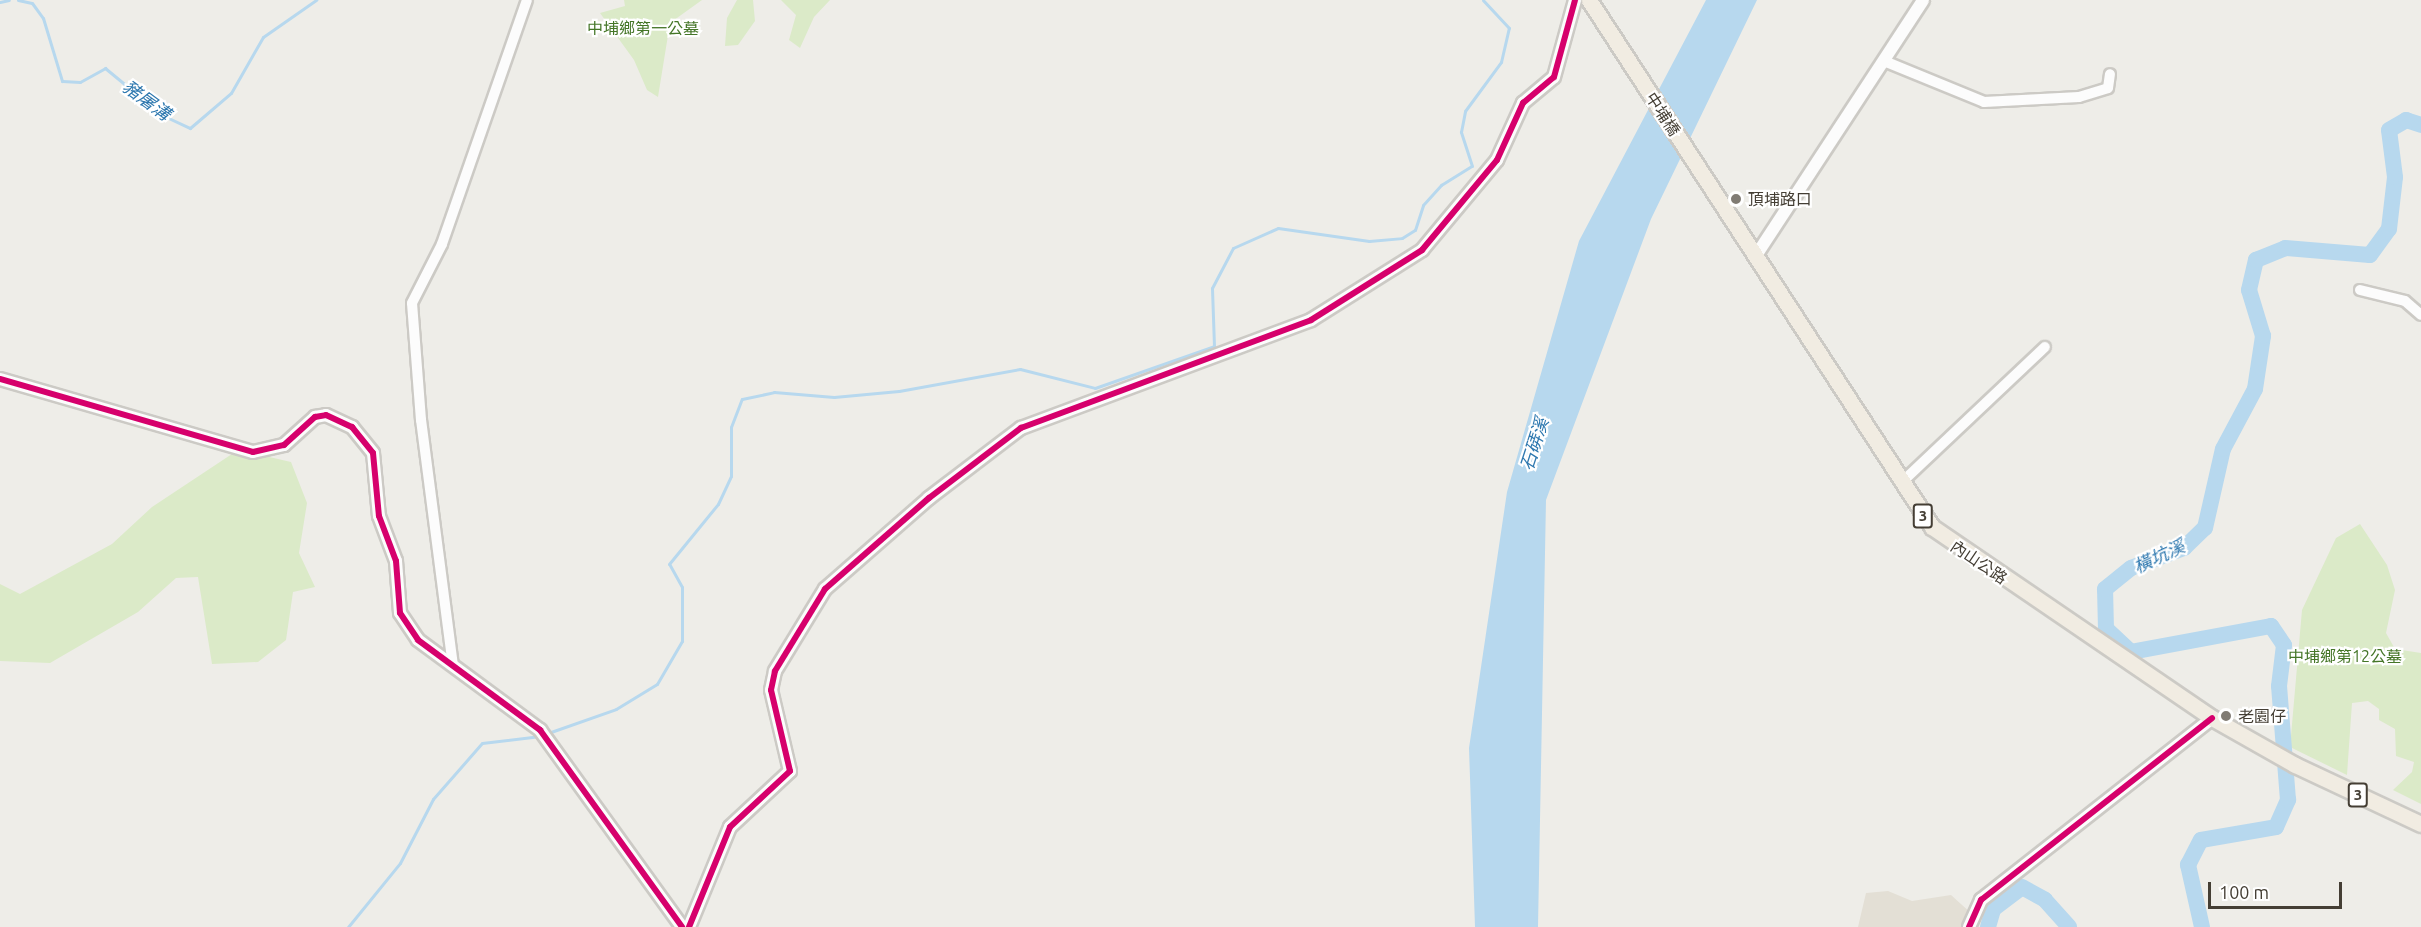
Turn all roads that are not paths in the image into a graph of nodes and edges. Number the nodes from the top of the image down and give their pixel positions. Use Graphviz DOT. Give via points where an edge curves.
graph roads {
  1 [pos="527,0"];
  2 [pos="1575,0"];
  3 [pos="1589,0"];
  4 [pos="1923,0"];
  5 [pos="1884,61"];
  6 [pos="2110,74"];
  7 [pos="1701,172"];
  8 [pos="1757,254"];
  9 [pos="2360,290"];
  10 [pos="2421,315"];
  11 [pos="2045,346"];
  12 [pos="0,379"];
  13 [pos="1901,483"];
  14 [pos="453,666"];
  15 [pos="2212,718"];
  16 [pos="2421,824"];
  17 [pos="682,927"];
  18 [pos="689,927"];
  19 [pos="1969,927"];
  1 -- 14 [label="street" via="442,244 412,303 421,420"];
  2 -- 18 [label="street" via="1554,77 1523,103 1497,160 1422,250 1311,320 1021,428 929,498 825,589 775,671 771,690 790,771 730,826"];
  3 -- 7 [label="main road, 中埔橋 / 3"];
  4 -- 5 [label="street"];
  5 -- 6 [label="street" via="1984,102 2079,97 2108,88"];
  5 -- 8 [label="street"];
  7 -- 8 [label="main road, 內山公路 / 3"];
  8 -- 13 [label="main road, 內山公路 / 3"];
  9 -- 10 [label="street" via="2405,301"];
  11 -- 13 [label="street"];
  12 -- 14 [label="street" via="253,452 284,445 315,417 326,415 352,428 374,453 379,516 396,561 400,613 418,640"];
  13 -- 15 [label="main road, 內山公路 / 3" via="1932,527 1958,549"];
  14 -- 17 [label="street" via="544,735"];
  15 -- 16 [label="main road, 內山公路 / 3" via="2295,765"];
  15 -- 19 [label="street" via="1981,900"];
}
